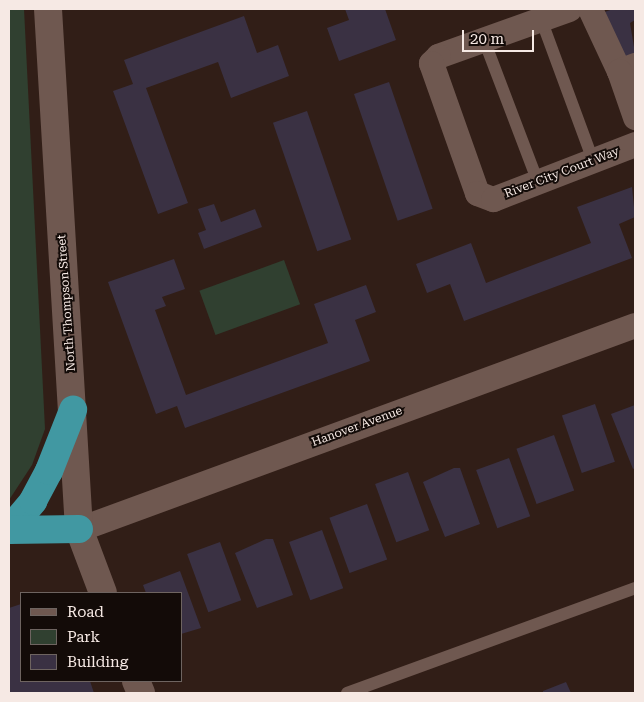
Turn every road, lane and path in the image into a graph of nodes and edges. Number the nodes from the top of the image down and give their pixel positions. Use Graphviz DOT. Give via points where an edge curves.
graph roads {
  1 [pos="569,9"];
  2 [pos="590,9"];
  3 [pos="53,11"];
  4 [pos="541,19"];
  5 [pos="484,40"];
  6 [pos="627,68"];
  7 [pos="635,117"];
  8 [pos="635,144"];
  9 [pos="593,160"];
  10 [pos="538,182"];
  11 [pos="635,325"];
  12 [pos="73,410"];
  13 [pos="79,529"];
  14 [pos="9,530"];
  15 [pos="635,588"];
  16 [pos="103,592"];
  17 [pos="347,693"];
  1 -- 4 [label="street, River City Court Way"];
  2 -- 6 [label="street"];
  3 -- 12 [label="main road, North Thompson Street"];
  4 -- 5 [label="street, River City Court Way"];
  4 -- 9 [label="lane"];
  5 -- 10 [label="lane"];
  5 -- 10 [label="street, River City Court Way" via="438,56 431,63 477,193 493,200"];
  6 -- 7 [label="street"];
  8 -- 9 [label="street, River City Court Way"];
  9 -- 10 [label="street, River City Court Way"];
  11 -- 13 [label="street, Hanover Avenue"];
  12 -- 13 [label="main road, North Thompson Street"];
  12 -- 14 [label="highway" via="49,471 33,501"];
  13 -- 14 [label="highway"];
  13 -- 16 [label="main road, North Thompson Street"];
  15 -- 17 [label="lane"];
}
